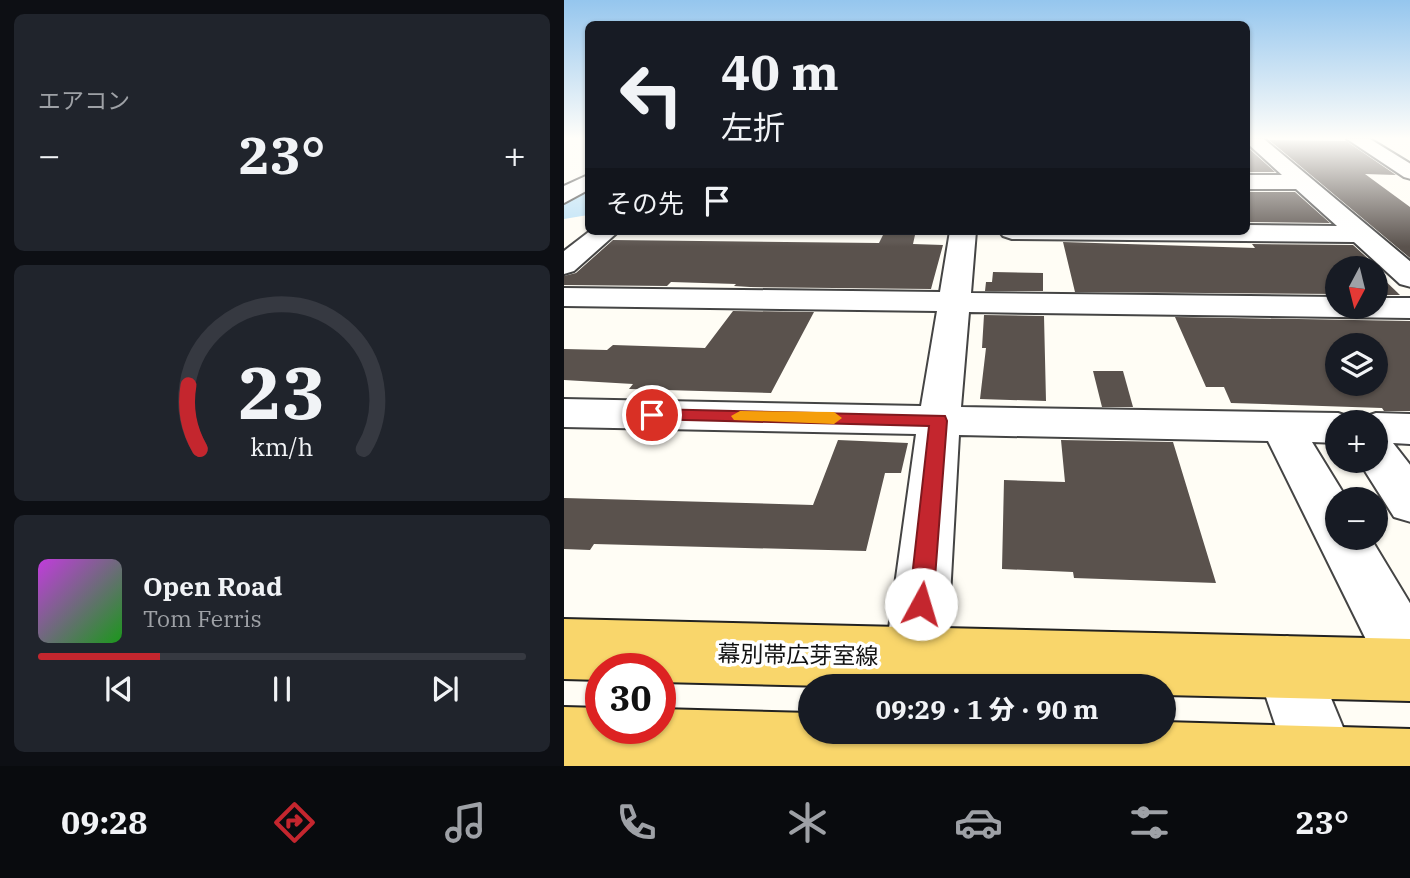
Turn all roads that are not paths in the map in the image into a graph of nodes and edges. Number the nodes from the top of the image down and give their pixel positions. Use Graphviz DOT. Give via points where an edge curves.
graph roads {
  1 [pos="1294,175"];
  2 [pos="1250,182"];
  3 [pos="1302,182"];
  4 [pos="1250,233"];
  5 [pos="1361,234"];
  6 [pos="600,235"];
  7 [pos="962,235"];
  8 [pos="564,265"];
  9 [pos="1407,272"];
  10 [pos="564,298"];
  11 [pos="954,302"];
  12 [pos="1410,307"];
  13 [pos="567,416"];
  14 [pos="939,421"];
  15 [pos="1282,427"];
  16 [pos="1325,428"];
  17 [pos="1388,428"];
  18 [pos="1410,429"];
  19 [pos="1388,471"];
  20 [pos="1410,503"];
  21 [pos="1325,505"];
  22 [pos="1349,550"];
  23 [pos="564,649"];
  24 [pos="1410,664"];
  25 [pos="1287,667"];
  26 [pos="1410,670"];
  27 [pos="914,674"];
  28 [pos="1176,679"];
  29 [pos="798,687"];
  30 [pos="798,717"];
  31 [pos="564,741"];
  32 [pos="1022,744"];
  33 [pos="1323,764"];
  34 [pos="1410,764"];
  1 -- 3 [label="street"];
  2 -- 3 [label="street"];
  3 -- 5 [label="street"];
  4 -- 5 [label="street"];
  5 -- 9 [label="street"];
  6 -- 8 [label="street"];
  7 -- 11 [label="street"];
  10 -- 11 [label="street"];
  11 -- 12 [label="street"];
  11 -- 14 [label="street"];
  13 -- 14 [label="street"];
  14 -- 15 [label="street"];
  14 -- 27 [label="street"];
  15 -- 16 [label="street"];
  15 -- 21 [label="street"];
  17 -- 18 [label="street"];
  19 -- 20 [label="street"];
  22 -- 24 [label="street"];
  23 -- 29 [label="main road, 幕別帯広芽室線"];
  25 -- 26 [label="main road, 幕別帯広芽室線"];
  25 -- 28 [label="main road, 幕別帯広芽室線"];
  25 -- 33 [label="street"];
  30 -- 31 [label="main road, 幕別帯広芽室線"];
  32 -- 33 [label="main road, 幕別帯広芽室線" via="1060,757"];
  33 -- 34 [label="main road, 幕別帯広芽室線"];
}
